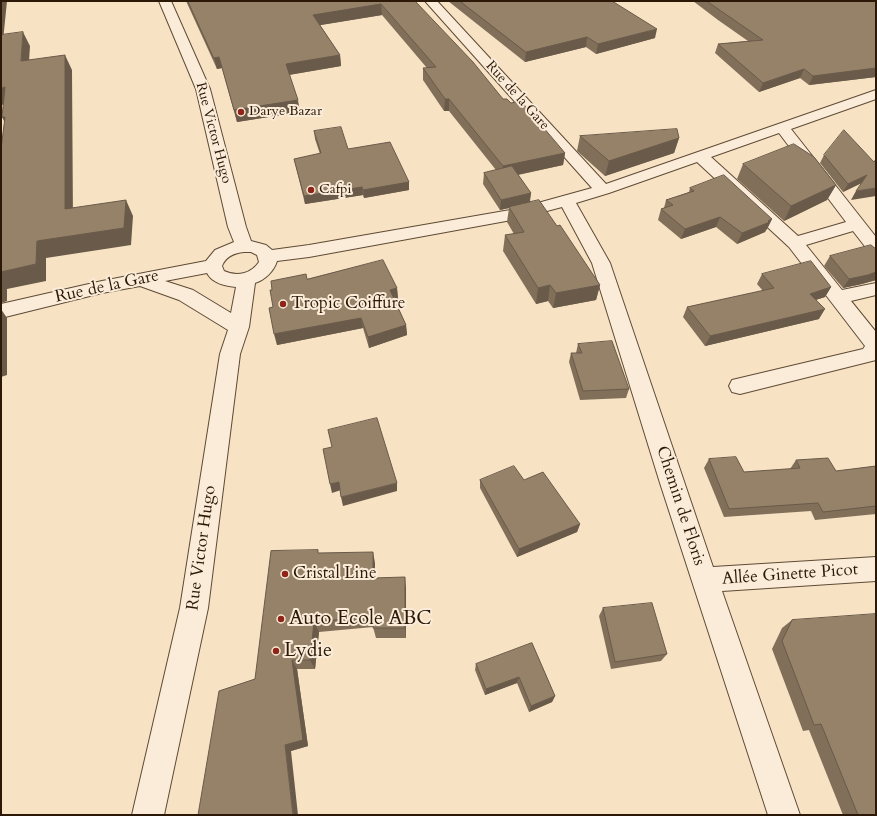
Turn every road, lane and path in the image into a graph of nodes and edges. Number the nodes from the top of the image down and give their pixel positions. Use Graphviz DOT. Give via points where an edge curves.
graph roads {
  1 [pos="165,1"];
  2 [pos="431,1"];
  3 [pos="876,94"];
  4 [pos="782,127"];
  5 [pos="700,156"];
  6 [pos="603,190"];
  7 [pos="567,201"];
  8 [pos="856,225"];
  9 [pos="795,243"];
  10 [pos="244,246"];
  11 [pos="876,249"];
  12 [pos="268,256"];
  13 [pos="213,266"];
  14 [pos="141,280"];
  15 [pos="246,280"];
  16 [pos="876,289"];
  17 [pos="837,297"];
  18 [pos="1,311"];
  19 [pos="239,327"];
  20 [pos="740,386"];
  21 [pos="876,569"];
  22 [pos="705,580"];
  23 [pos="148,815"];
  24 [pos="784,815"];
  1 -- 10 [label="street, Rue Victor Hugo" via="202,89"];
  2 -- 6 [label="street, Rue de la Gare"];
  3 -- 4 [label="street"];
  4 -- 5 [label="street"];
  4 -- 8 [label="street"];
  5 -- 6 [label="street"];
  5 -- 9 [label="street"];
  6 -- 7 [label="street"];
  7 -- 12 [label="street" via="517,214"];
  7 -- 22 [label="street, Chemin de Floris" via="601,263"];
  8 -- 9 [label="street"];
  8 -- 11 [label="street"];
  9 -- 17 [label="street"];
  10 -- 12 [label="street" via="259,248"];
  10 -- 13 [label="street" via="234,247 220,254"];
  12 -- 15 [label="street" via="268,262 261,273"];
  13 -- 14 [label="street, Rue de la Gare"];
  13 -- 15 [label="street" via="217,276 222,279"];
  14 -- 18 [label="street, Rue de la Gare"];
  14 -- 19 [label="street" via="186,295"];
  15 -- 19 [label="street, Rue Victor Hugo"];
  16 -- 17 [label="street"];
  17 -- 20 [label="street" via="875,345 874,351 869,355"];
  19 -- 23 [label="street, Rue Victor Hugo" via="230,354 194,608"];
  21 -- 22 [label="street, Allée Ginette Picot"];
  22 -- 24 [label="street, Chemin de Floris"];
}
